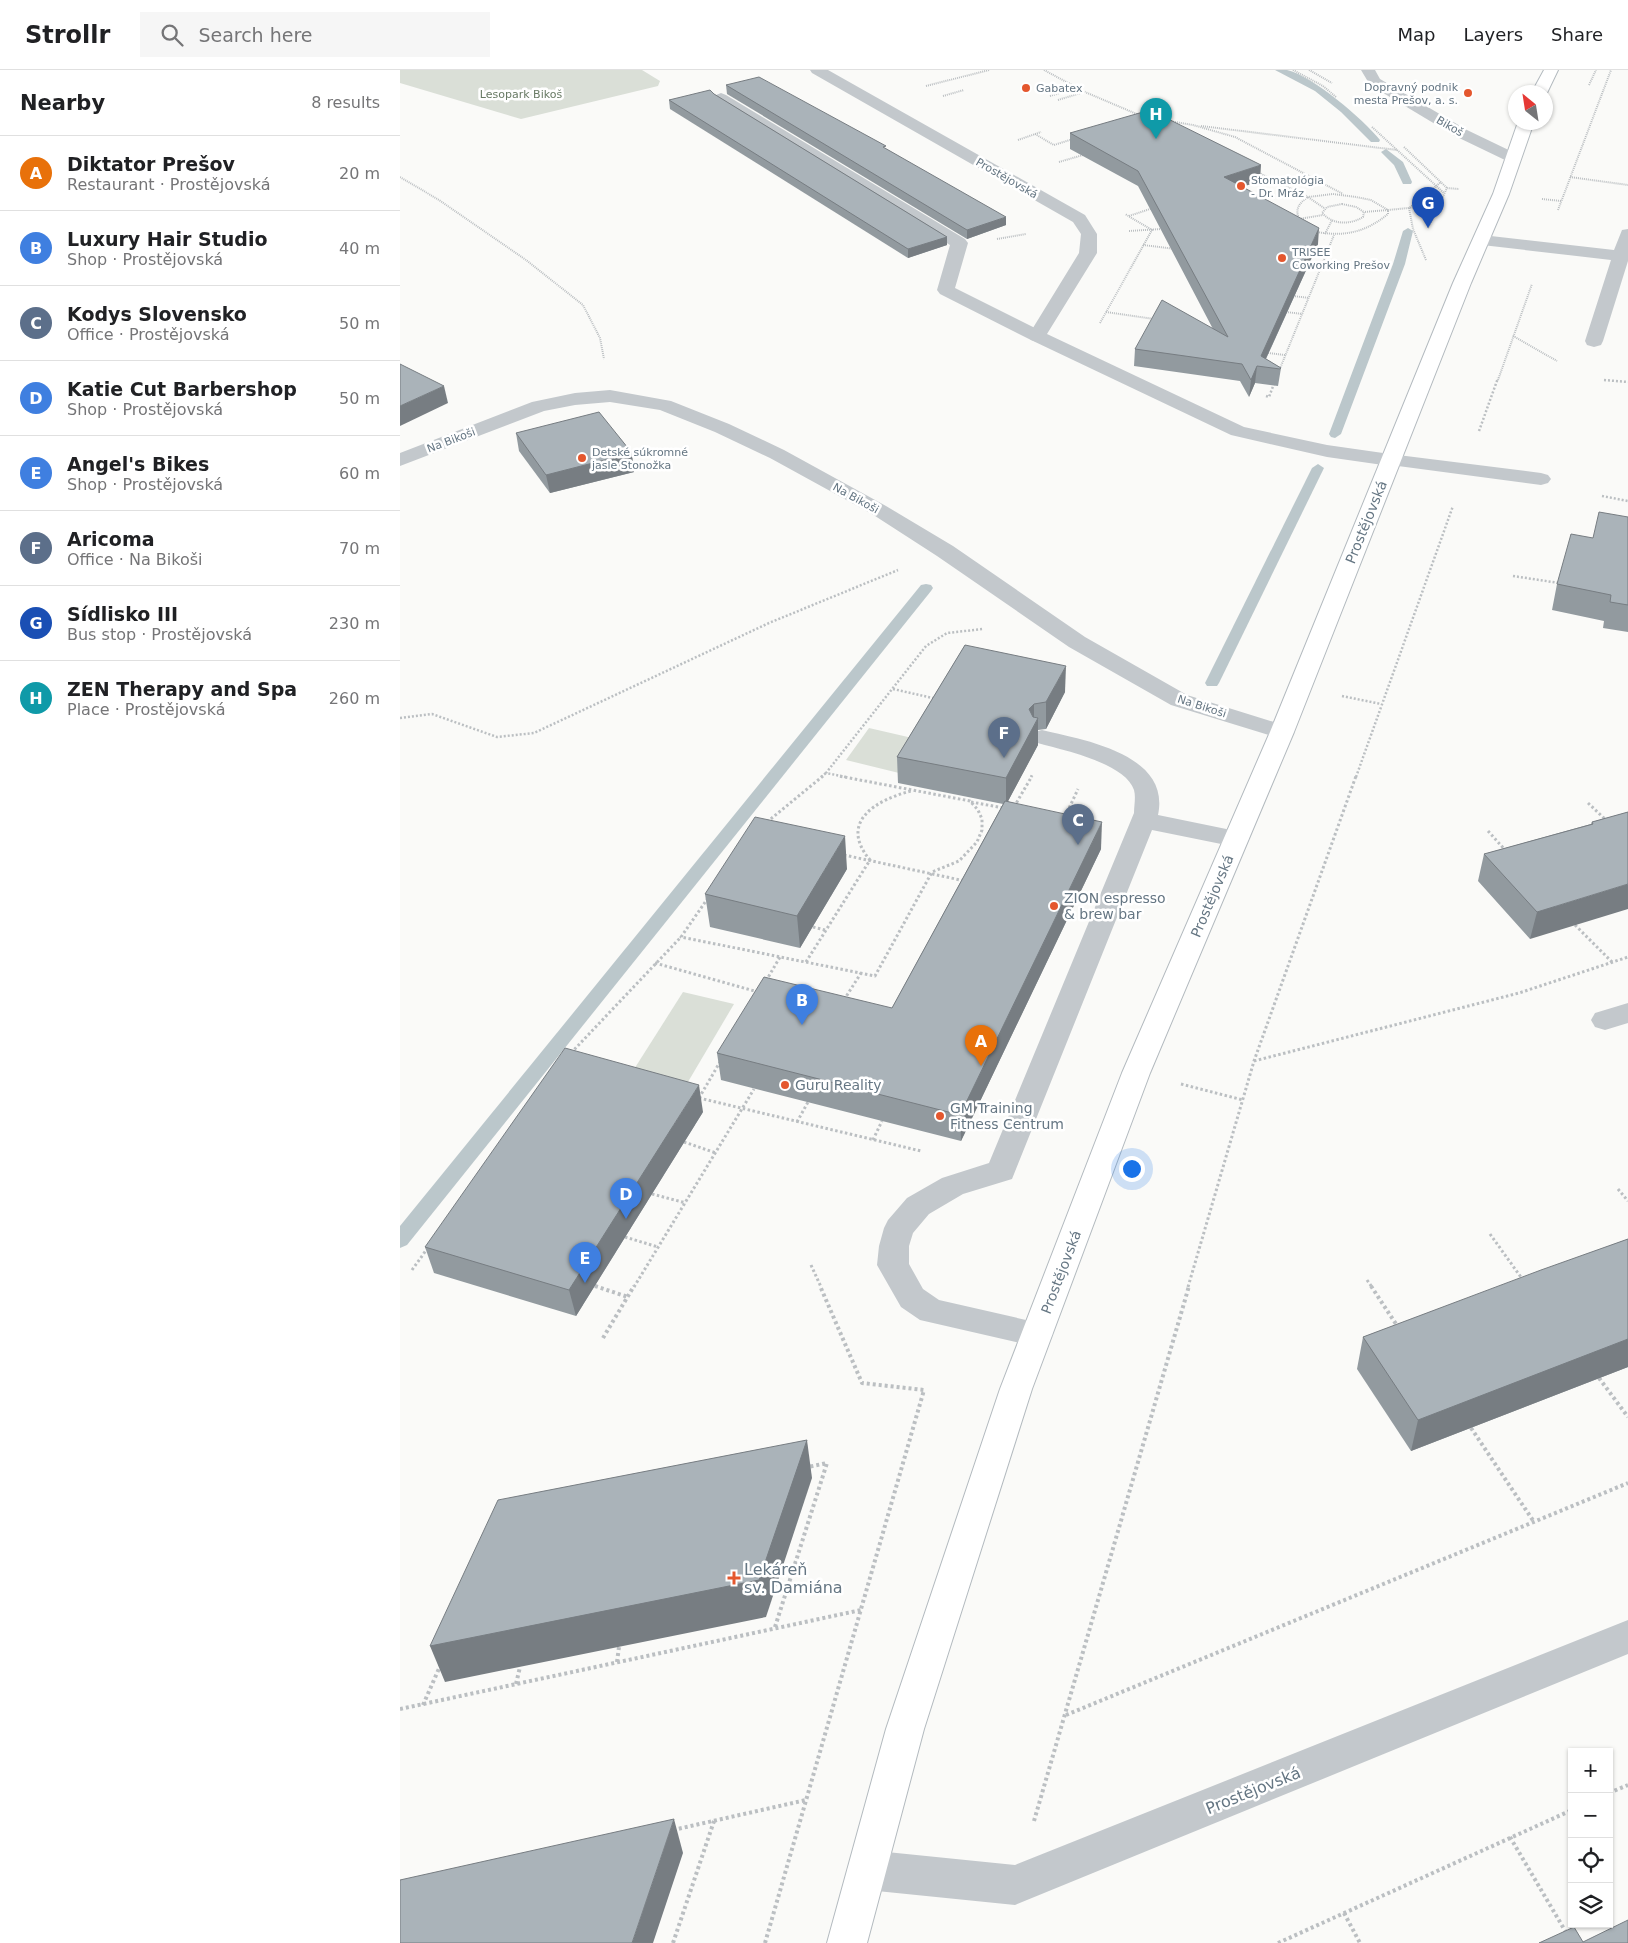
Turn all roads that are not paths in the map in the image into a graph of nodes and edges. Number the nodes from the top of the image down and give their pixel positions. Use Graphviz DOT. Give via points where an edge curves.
graph roads {
  1 [pos="817,70"];
  2 [pos="1368,70"];
  3 [pos="1551,70"];
  4 [pos="1544,85"];
  5 [pos="721,98"];
  6 [pos="1523,130"];
  7 [pos="1513,158"];
  8 [pos="1628,234"];
  9 [pos="1482,240"];
  10 [pos="1621,256"];
  11 [pos="1037,336"];
  12 [pos="1594,341"];
  13 [pos="400,460"];
  14 [pos="1390,460"];
  15 [pos="1541,479"];
  16 [pos="1282,732"];
  17 [pos="1042,736"];
  18 [pos="1143,820"];
  19 [pos="1236,839"];
  20 [pos="1037,1334"];
  21 [pos="1628,1638"];
  22 [pos="867,1870"];
  23 [pos="847,1943"];
  1 -- 11 [label="street, Prostějovská" via="1079,219 1090,234 1088,253"];
  2 -- 7 [label="street, Bikoš" via="1375,82 1461,133"];
  3 -- 4 [label="street"];
  5 -- 11 [label="street, Prostějovská" via="959,243 946,290"];
  6 -- 7 [label="street, Prostějovská"];
  7 -- 9 [label="street, Prostějovská"];
  8 -- 10 [label="street"];
  9 -- 10 [label="street"];
  9 -- 14 [label="street, Prostějovská"];
  10 -- 12 [label="street"];
  11 -- 14 [label="street, Prostějovská" via="1238,431 1326,451"];
  13 -- 16 [label="street, Na Bikoši" via="539,406 610,396 664,405 777,454 871,506 945,551 1077,642 1179,700"];
  14 -- 15 [label="street"];
  14 -- 16 [label="street, Prostějovská"];
  16 -- 19 [label="street, Prostějovská"];
  17 -- 18 [label="street" via="1095,752 1136,772 1146,790"];
  18 -- 19 [label="street"];
  18 -- 20 [label="street" via="1001,1170 953,1186 918,1206 899,1228 894,1246 893,1266 912,1298 931,1311"];
  19 -- 20 [label="street, Prostějovská" via="1136,1073"];
  20 -- 22 [label="street, Prostějovská" via="905,1729"];
  21 -- 22 [label="street, Prostějovská" via="1015,1885"];
  22 -- 23 [label="street, Prostějovská"];
}
